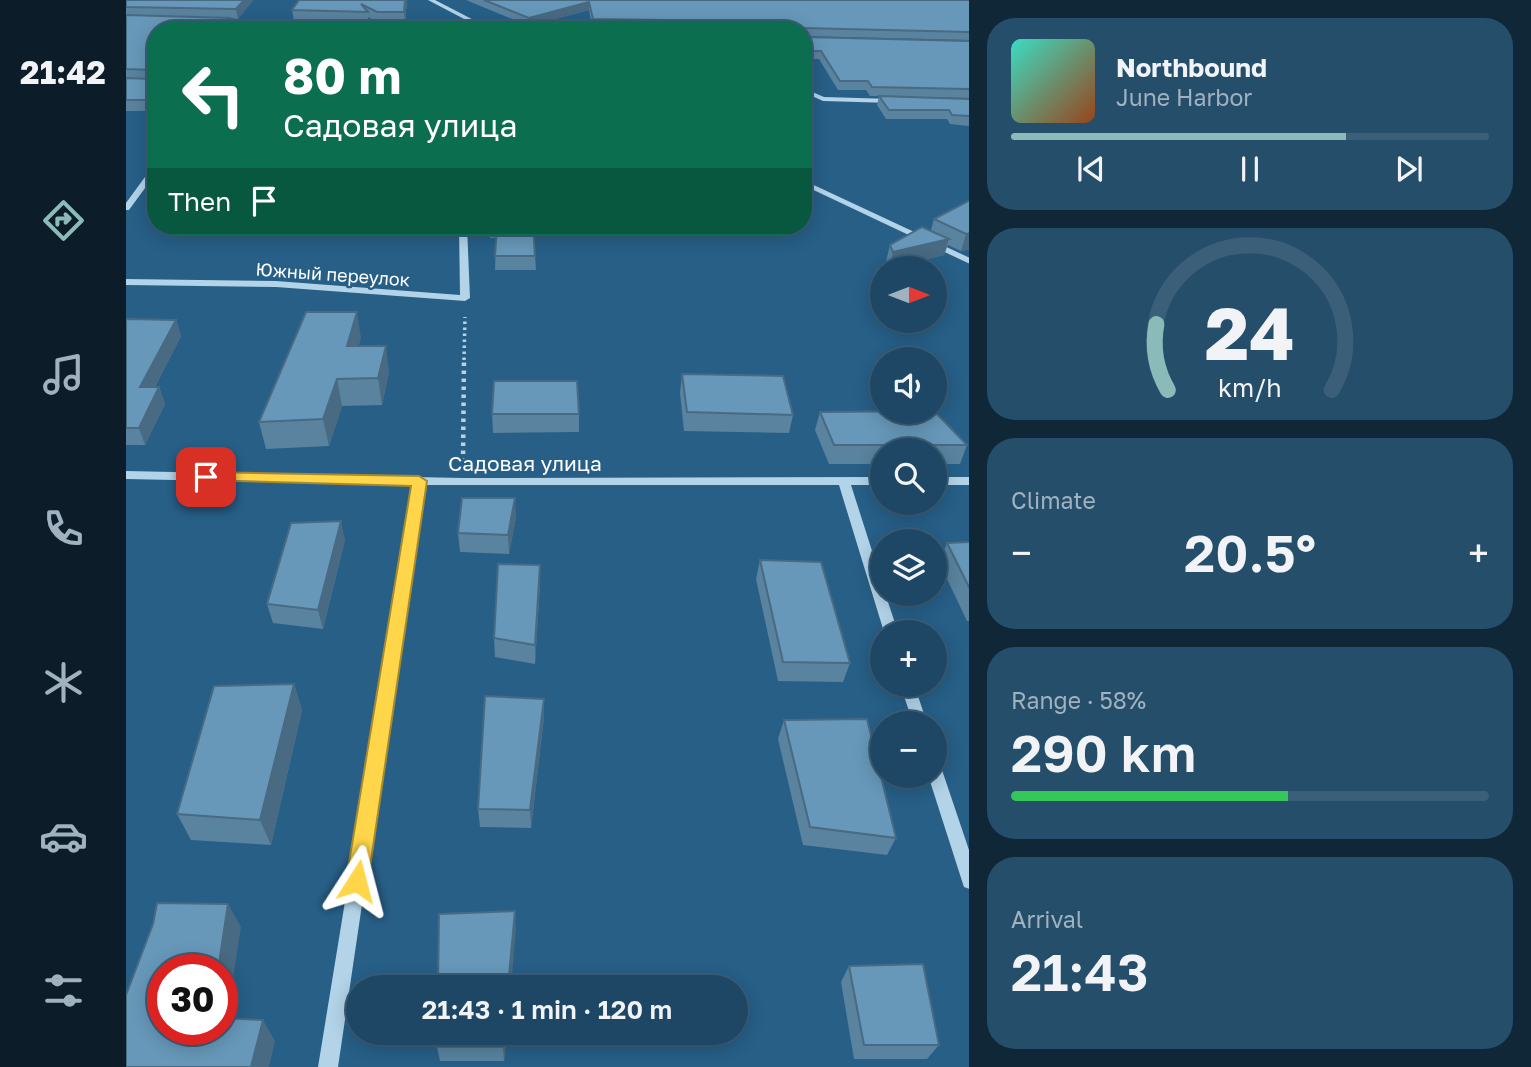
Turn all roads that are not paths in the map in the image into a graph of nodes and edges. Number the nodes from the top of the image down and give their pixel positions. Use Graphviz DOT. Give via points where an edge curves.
graph roads {
  1 [pos="431,0"];
  2 [pos="471,21"];
  3 [pos="812,94"];
  4 [pos="903,101"];
  5 [pos="147,180"];
  6 [pos="812,186"];
  7 [pos="126,208"];
  8 [pos="463,235"];
  9 [pos="969,262"];
  10 [pos="126,282"];
  11 [pos="126,475"];
  12 [pos="419,481"];
  13 [pos="844,481"];
  14 [pos="870,481"];
  15 [pos="947,481"];
  16 [pos="969,481"];
  17 [pos="887,620"];
  18 [pos="939,788"];
  19 [pos="969,881"];
  20 [pos="328,1067"];
  1 -- 2 [label="street"];
  3 -- 4 [label="street" via="823,99"];
  5 -- 7 [label="street"];
  6 -- 9 [label="street"];
  8 -- 10 [label="street, Южный переулок" via="465,298 276,284"];
  11 -- 12 [label="street, Садовая улица"];
  12 -- 13 [label="street, Садовая улица"];
  12 -- 20 [label="street"];
  13 -- 14 [label="street, Садовая улица"];
  13 -- 17 [label="street"];
  15 -- 16 [label="street"];
  18 -- 19 [label="street"];
}
